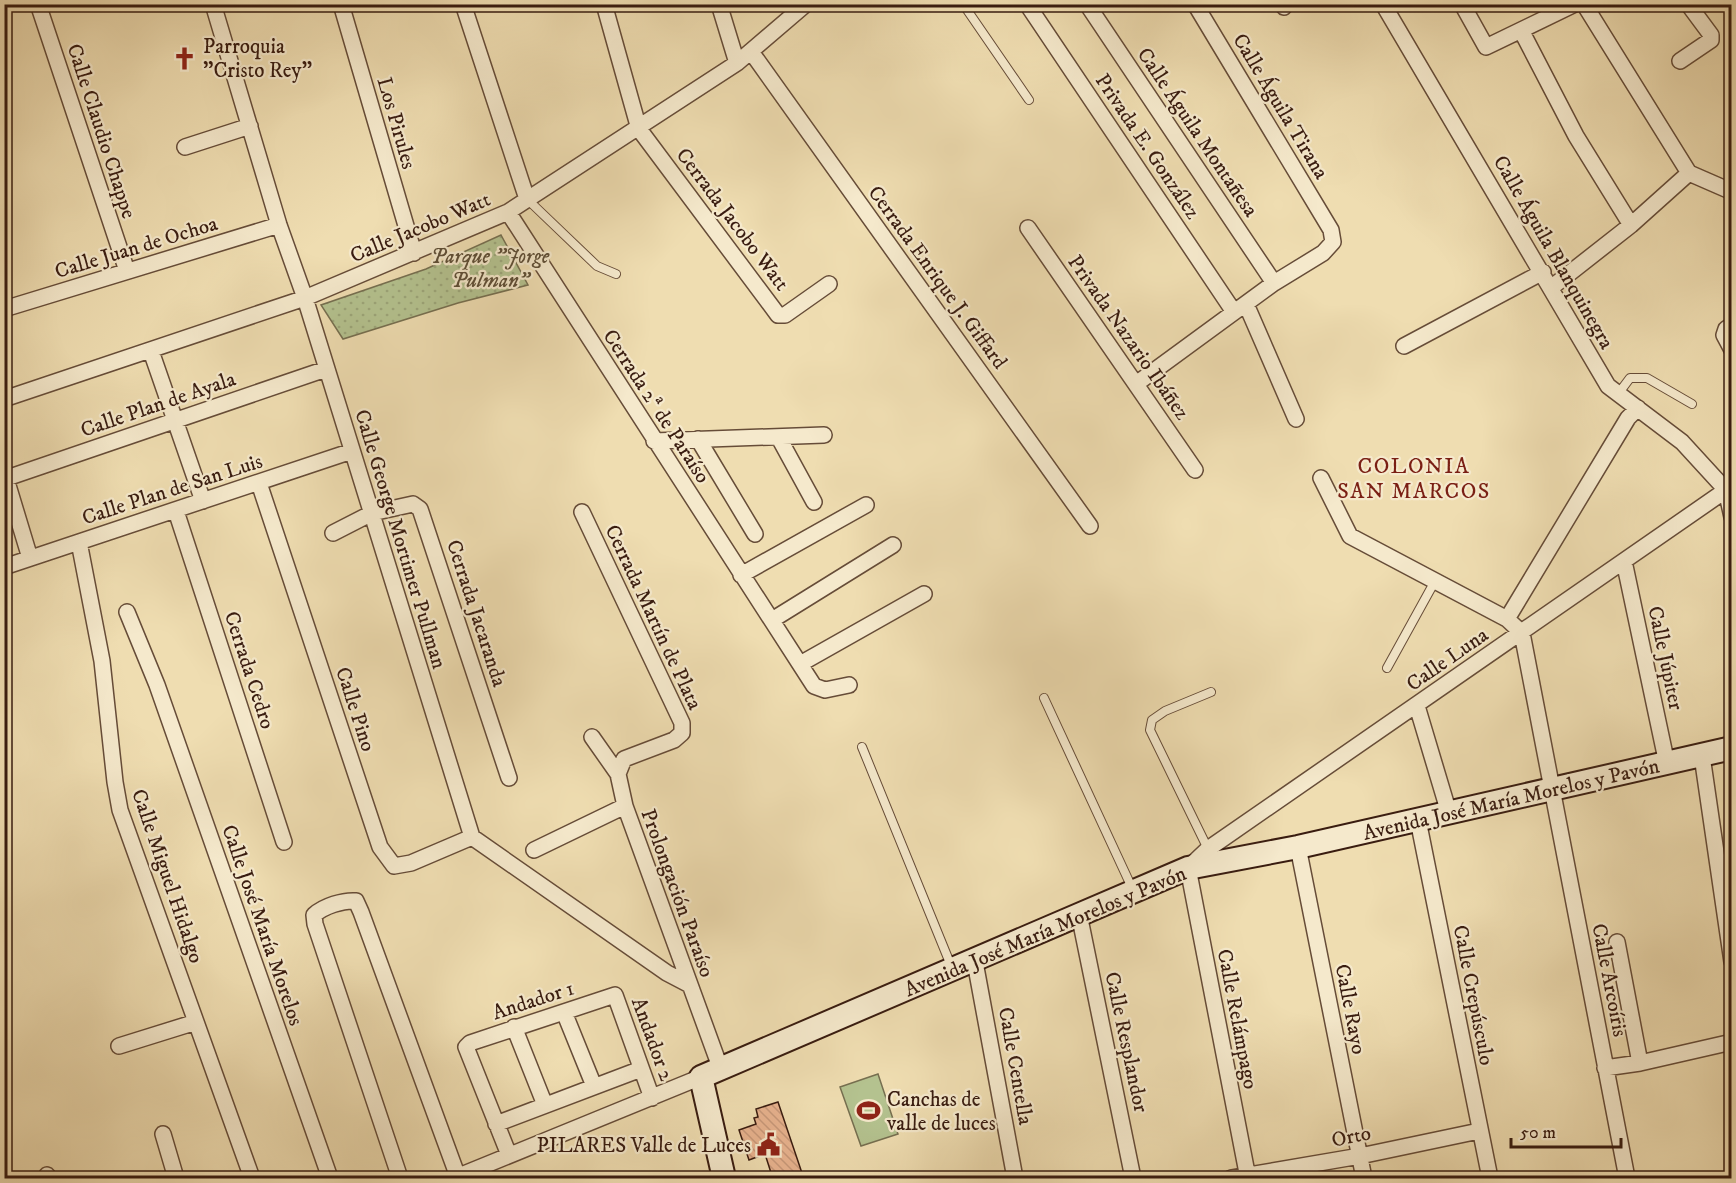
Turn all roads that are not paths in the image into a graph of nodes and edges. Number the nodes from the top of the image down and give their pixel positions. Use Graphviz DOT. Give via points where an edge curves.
graph roads {
  1 [pos="38,4"];
  2 [pos="213,4"];
  3 [pos="341,4"];
  4 [pos="463,4"];
  5 [pos="604,4"];
  6 [pos="720,4"];
  7 [pos="806,4"];
  8 [pos="963,4"];
  9 [pos="1028,4"];
  10 [pos="1087,4"];
  11 [pos="1195,4"];
  12 [pos="1383,4"];
  13 [pos="1462,4"];
  14 [pos="1575,4"];
  15 [pos="1584,4"];
  16 [pos="1688,4"];
  17 [pos="1522,32"];
  18 [pos="752,53"];
  19 [pos="1680,60"];
  20 [pos="737,63"];
  21 [pos="1029,100"];
  22 [pos="250,126"];
  23 [pos="639,129"];
  24 [pos="185,147"];
  25 [pos="1689,173"];
  26 [pos="1731,189"];
  27 [pos="527,199"];
  28 [pos="508,212"];
  29 [pos="279,225"];
  30 [pos="1631,225"];
  31 [pos="1028,228"];
  32 [pos="414,253"];
  33 [pos="127,271"];
  34 [pos="1542,272"];
  35 [pos="616,274"];
  36 [pos="1274,283"];
  37 [pos="829,284"];
  38 [pos="1552,287"];
  39 [pos="305,298"];
  40 [pos="1240,308"];
  41 [pos="4,309"];
  42 [pos="1731,326"];
  43 [pos="1404,346"];
  44 [pos="1731,350"];
  45 [pos="151,351"];
  46 [pos="326,369"];
  47 [pos="1136,384"];
  48 [pos="1618,394"];
  49 [pos="4,399"];
  50 [pos="1692,404"];
  51 [pos="1638,408"];
  52 [pos="1296,419"];
  53 [pos="175,420"];
  54 [pos="825,435"];
  55 [pos="779,438"];
  56 [pos="698,440"];
  57 [pos="654,441"];
  58 [pos="352,451"];
  59 [pos="1195,470"];
  60 [pos="5,476"];
  61 [pos="1321,478"];
  62 [pos="259,483"];
  63 [pos="1729,488"];
  64 [pos="203,501"];
  65 [pos="814,502"];
  66 [pos="866,505"];
  67 [pos="176,511"];
  68 [pos="582,512"];
  69 [pos="372,513"];
  70 [pos="1731,517"];
  71 [pos="1090,526"];
  72 [pos="333,532"];
  73 [pos="755,534"];
  74 [pos="79,542"];
  75 [pos="893,545"];
  76 [pos="30,558"];
  77 [pos="1624,561"];
  78 [pos="4,567"];
  79 [pos="741,575"];
  80 [pos="1435,582"];
  81 [pos="924,594"];
  82 [pos="127,612"];
  83 [pos="1507,619"];
  84 [pos="772,620"];
  85 [pos="1522,633"];
  86 [pos="800,664"];
  87 [pos="1387,668"];
  88 [pos="849,685"];
  89 [pos="1211,692"];
  90 [pos="1044,698"];
  91 [pos="1417,706"];
  92 [pos="592,737"];
  93 [pos="862,747"];
  94 [pos="1731,748"];
  95 [pos="1702,756"];
  96 [pos="1667,764"];
  97 [pos="618,774"];
  98 [pos="509,778"];
  99 [pos="1553,789"];
  100 [pos="625,806"];
  101 [pos="1449,813"];
  102 [pos="1418,820"];
  103 [pos="472,837"];
  104 [pos="284,842"];
  105 [pos="1298,847"];
  106 [pos="1208,849"];
  107 [pos="534,850"];
  108 [pos="1188,868"];
  109 [pos="1133,891"];
  110 [pos="1079,914"];
  111 [pos="1617,942"];
  112 [pos="975,962"];
  113 [pos="1731,962"];
  114 [pos="953,970"];
  115 [pos="688,984"];
  116 [pos="615,995"];
  117 [pos="564,1012"];
  118 [pos="196,1022"];
  119 [pos="514,1027"];
  120 [pos="1731,1042"];
  121 [pos="119,1046"];
  122 [pos="1640,1063"];
  123 [pos="1605,1068"];
  124 [pos="641,1069"];
  125 [pos="711,1072"];
  126 [pos="594,1086"];
  127 [pos="652,1098"];
  128 [pos="545,1105"];
  129 [pos="496,1124"];
  130 [pos="1479,1131"];
  131 [pos="163,1134"];
  132 [pos="509,1155"];
  133 [pos="1359,1156"];
  134 [pos="1247,1177"];
  135 [pos="456,1178"];
  136 [pos="176,1179"];
  137 [pos="252,1179"];
  138 [pos="330,1179"];
  139 [pos="400,1179"];
  140 [pos="724,1179"];
  141 [pos="1015,1179"];
  142 [pos="1133,1179"];
  143 [pos="1231,1179"];
  144 [pos="1364,1179"];
  145 [pos="1490,1179"];
  146 [pos="1628,1179"];
  1 -- 33 [label="street, Calle Claudio Chappe"];
  2 -- 22 [label="street, Calle George Mortimer Pullman"];
  3 -- 32 [label="street, Los Pirules"];
  4 -- 27 [label="street"];
  5 -- 23 [label="street"];
  6 -- 20 [label="street"];
  7 -- 18 [label="street, Calle Jacobo Watt"];
  8 -- 21 [label="lane"];
  9 -- 40 [label="street, Privada E. González"];
  10 -- 36 [label="street, Calle Águila Montañesa"];
  11 -- 36 [label="street, Calle Águila Tirana" via="1331,230 1333,242 1323,253"];
  12 -- 34 [label="street, Calle Águila Blanquinegra"];
  13 -- 17 [label="street" via="1486,48"];
  14 -- 17 [label="street"];
  15 -- 25 [label="street"];
  16 -- 19 [label="street" via="1711,40"];
  17 -- 30 [label="street" via="1576,136"];
  18 -- 20 [label="street, Calle Jacobo Watt"];
  18 -- 71 [label="street, Cerrada Enrique J. Giffard"];
  20 -- 23 [label="street, Calle Jacobo Watt"];
  22 -- 24 [label="street"];
  22 -- 29 [label="street, Calle George Mortimer Pullman"];
  23 -- 27 [label="street, Calle Jacobo Watt"];
  23 -- 37 [label="street, Cerrada Jacobo Watt" via="778,315 785,315"];
  25 -- 26 [label="street"];
  25 -- 30 [label="street"];
  27 -- 28 [label="street, Calle Jacobo Watt"];
  27 -- 35 [label="lane" via="597,266"];
  28 -- 32 [label="street, Calle Jacobo Watt"];
  28 -- 57 [label="street, Cerrada 2ª de Paraíso"];
  29 -- 33 [label="street, Calle Juan de Ochoa"];
  29 -- 39 [label="street, Calle George Mortimer Pullman"];
  30 -- 38 [label="street"];
  31 -- 47 [label="street, Privada Nazario Ibáñez"];
  32 -- 39 [label="street, Calle Jacobo Watt"];
  33 -- 41 [label="street, Calle Juan de Ochoa"];
  34 -- 38 [label="street, Calle Águila Blanquinegra"];
  34 -- 43 [label="street"];
  36 -- 40 [label="street"];
  38 -- 48 [label="street, Calle Águila Blanquinegra" via="1608,386"];
  39 -- 45 [label="street, Calle Jacobo Watt"];
  39 -- 46 [label="street, Calle George Mortimer Pullman"];
  40 -- 47 [label="street"];
  40 -- 52 [label="street, Privada E. González"];
  42 -- 44 [label="street" via="1724,335"];
  45 -- 49 [label="street, Calle Jacobo Watt"];
  45 -- 53 [label="street"];
  46 -- 53 [label="street, Calle Plan de Ayala"];
  46 -- 58 [label="street, Calle George Mortimer Pullman"];
  47 -- 59 [label="street, Privada Nazario Ibáñez"];
  48 -- 50 [label="lane" via="1630,378 1647,378"];
  48 -- 51 [label="street, Calle Águila Blanquinegra"];
  51 -- 63 [label="street, Calle Águila Blanquinegra" via="1682,442"];
  51 -- 83 [label="street" via="1628,418"];
  53 -- 60 [label="street, Calle Plan de Ayala"];
  53 -- 64 [label="street"];
  54 -- 55 [label="street"];
  55 -- 56 [label="street"];
  55 -- 65 [label="street"];
  56 -- 57 [label="street"];
  56 -- 73 [label="street"];
  57 -- 79 [label="street, Cerrada 2ª de Paraíso"];
  58 -- 62 [label="street, Calle Plan de San Luis"];
  58 -- 69 [label="street, Calle George Mortimer Pullman"];
  60 -- 76 [label="street"];
  61 -- 80 [label="street" via="1350,536"];
  62 -- 64 [label="street, Calle Plan de San Luis"];
  62 -- 103 [label="street, Calle Pino" via="387,860 394,866 411,863"];
  63 -- 70 [label="street"];
  63 -- 77 [label="street, Calle Luna"];
  64 -- 67 [label="street, Calle Plan de San Luis"];
  66 -- 79 [label="street"];
  67 -- 74 [label="street, Calle Plan de San Luis"];
  67 -- 104 [label="street, Cerrada Cedro"];
  68 -- 97 [label="street, Cerrada Martín de Plata" via="682,723 682,733 674,740 624,759"];
  69 -- 72 [label="street, Cerrada Jacaranda"];
  69 -- 98 [label="street, Cerrada Jacaranda" via="413,504 420,509"];
  69 -- 103 [label="street, Calle George Mortimer Pullman"];
  74 -- 76 [label="street, Calle Plan de San Luis"];
  74 -- 118 [label="street, Calle Miguel Hidalgo" via="102,661 120,810"];
  75 -- 84 [label="street"];
  76 -- 78 [label="street, Calle Plan de San Luis"];
  77 -- 85 [label="street, Calle Luna"];
  77 -- 96 [label="street, Calle Júpiter"];
  79 -- 84 [label="street, Cerrada 2ª de Paraíso"];
  80 -- 83 [label="street"];
  80 -- 87 [label="lane"];
  81 -- 86 [label="street"];
  82 -- 138 [label="street, Calle José María Morelos" via="157,685"];
  83 -- 85 [label="street"];
  84 -- 86 [label="street, Cerrada 2ª de Paraíso"];
  85 -- 91 [label="street, Calle Luna"];
  85 -- 99 [label="street, Calle Arcoíris"];
  86 -- 88 [label="street, Cerrada 2ª de Paraíso" via="814,686 825,690"];
  89 -- 106 [label="lane" via="1165,711 1152,720 1150,730"];
  90 -- 109 [label="lane"];
  91 -- 101 [label="street"];
  91 -- 106 [label="street, Calle Luna"];
  92 -- 97 [label="street, Prolongación Paraíso"];
  93 -- 114 [label="lane"];
  94 -- 95 [label="street, Avenida José María Morelos y Pavón"];
  95 -- 96 [label="street, Avenida José María Morelos y Pavón"];
  95 -- 113 [label="street"];
  96 -- 99 [label="street, Avenida José María Morelos y Pavón"];
  97 -- 100 [label="street, Prolongación Paraíso"];
  99 -- 101 [label="street, Avenida José María Morelos y Pavón"];
  99 -- 123 [label="street, Calle Arcoíris"];
  100 -- 107 [label="street"];
  100 -- 115 [label="street, Prolongación Paraíso"];
  101 -- 102 [label="street, Avenida José María Morelos y Pavón"];
  102 -- 105 [label="street, Avenida José María Morelos y Pavón"];
  102 -- 130 [label="street, Calle Crepúsculo"];
  103 -- 115 [label="street"];
  105 -- 108 [label="street, Avenida José María Morelos y Pavón"];
  105 -- 133 [label="street, Calle Rayo"];
  106 -- 108 [label="street, Calle Luna"];
  108 -- 109 [label="street, Avenida José María Morelos y Pavón"];
  108 -- 134 [label="street, Calle Relámpago"];
  109 -- 110 [label="street, Avenida José María Morelos y Pavón"];
  110 -- 112 [label="street, Avenida José María Morelos y Pavón"];
  110 -- 142 [label="street, Calle Resplandor"];
  111 -- 122 [label="street"];
  112 -- 114 [label="street, Avenida José María Morelos y Pavón"];
  112 -- 141 [label="street, Calle Centella"];
  114 -- 125 [label="street, Avenida José María Morelos y Pavón"];
  115 -- 125 [label="street, Prolongación Paraíso"];
  116 -- 117 [label="street, Andador 1"];
  116 -- 124 [label="street, Andador 2"];
  117 -- 119 [label="street, Andador 1"];
  117 -- 126 [label="street"];
  118 -- 121 [label="street"];
  118 -- 137 [label="street, Calle Miguel Hidalgo"];
  119 -- 128 [label="street"];
  119 -- 129 [label="street, Andador 1" via="466,1047"];
  120 -- 122 [label="street"];
  122 -- 123 [label="street"];
  123 -- 146 [label="street, Calle Arcoíris"];
  124 -- 126 [label="street"];
  124 -- 127 [label="street, Andador 2"];
  125 -- 127 [label="street, Avenida José María Morelos y Pavón"];
  125 -- 140 [label="street"];
  126 -- 128 [label="street"];
  127 -- 132 [label="street, Avenida José María Morelos y Pavón"];
  128 -- 129 [label="street"];
  129 -- 132 [label="street"];
  130 -- 133 [label="street, Orto"];
  130 -- 145 [label="street, Calle Crepúsculo"];
  131 -- 136 [label="street"];
  132 -- 135 [label="street, Avenida José María Morelos y Pavón"];
  133 -- 134 [label="street, Orto"];
  133 -- 144 [label="street, Calle Rayo"];
  134 -- 143 [label="street, Orto"];
  135 -- 139 [label="street" via="361,912 356,901 349,900 320,910 314,915 315,924"];
}
